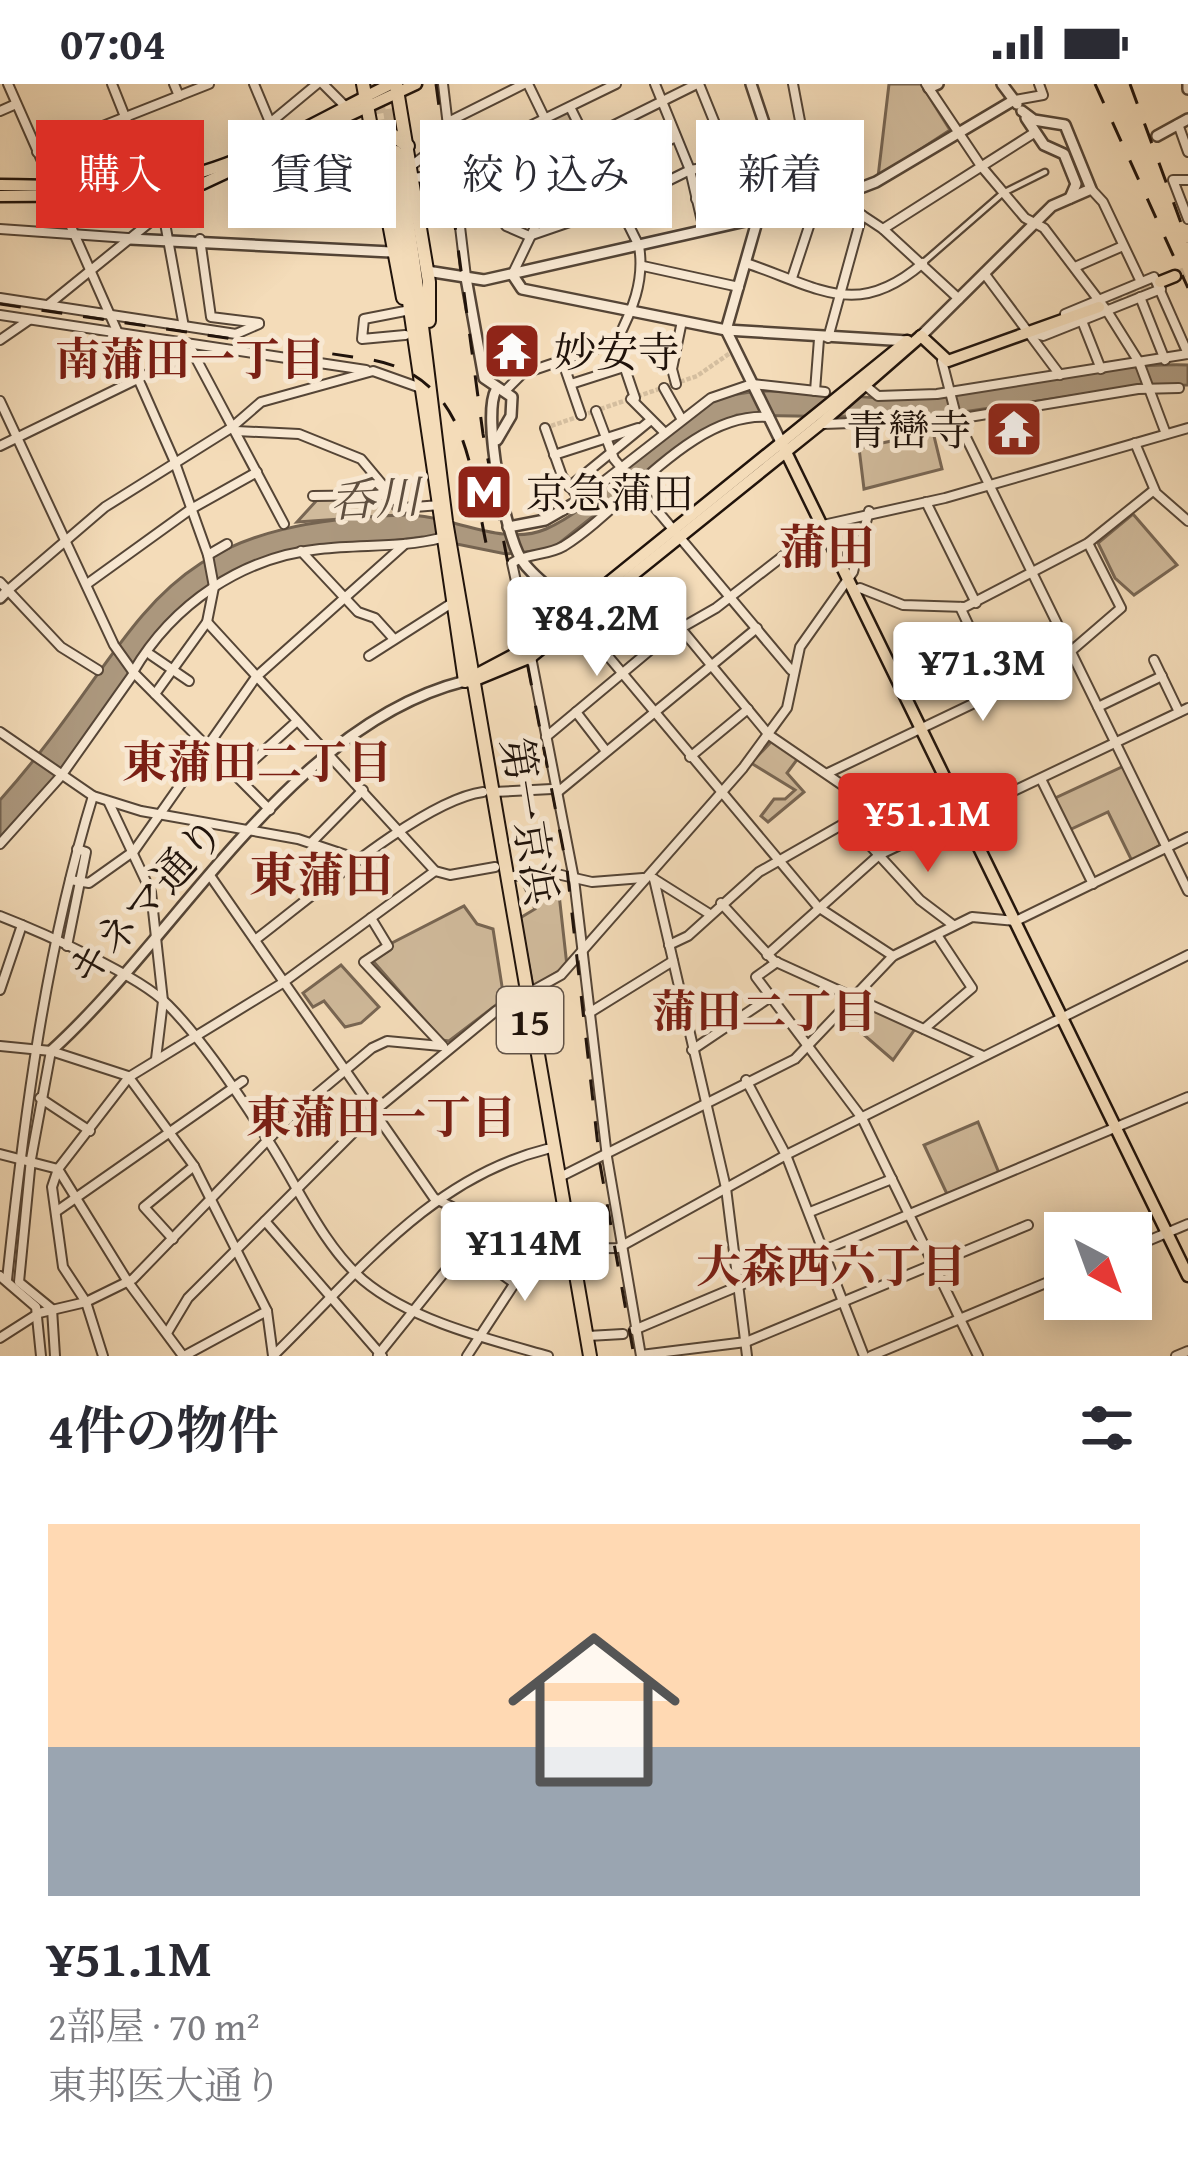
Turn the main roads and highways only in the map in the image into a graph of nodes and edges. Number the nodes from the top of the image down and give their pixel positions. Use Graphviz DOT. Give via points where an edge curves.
graph roads {
  1 [pos="416,84"];
  2 [pos="395,87"];
  3 [pos="365,96"];
  4 [pos="321,120"];
  5 [pos="322,120"];
  6 [pos="393,120"];
  7 [pos="396,155"];
  8 [pos="396,171"];
  9 [pos="396,182"];
  10 [pos="0,185"];
  11 [pos="36,190"];
  12 [pos="36,193"];
  13 [pos="0,196"];
  14 [pos="387,228"];
  15 [pos="1175,276"];
  16 [pos="1158,283"];
  17 [pos="1102,306"];
  18 [pos="921,335"];
  19 [pos="424,358"];
  20 [pos="418,387"];
  21 [pos="849,395"];
  22 [pos="784,447"];
  23 [pos="441,512"];
  24 [pos="678,532"];
  25 [pos="442,541"];
  26 [pos="575,615"];
  27 [pos="470,679"];
  28 [pos="522,997"];
  29 [pos="569,1247"];
  30 [pos="1188,1276"];
  31 [pos="586,1356"];
  1 -- 2 [label="main road"];
  2 -- 3 [label="main road"];
  2 -- 6 [label="highway"];
  3 -- 4 [label="main road"];
  3 -- 5 [label="main road"];
  7 -- 19 [label="highway" via="412,172 427,271"];
  8 -- 19 [label="highway, 第一京浜 / 15"];
  9 -- 20 [label="highway, 第一京浜 / 15"];
  10 -- 11 [label="main road"];
  12 -- 13 [label="main road"];
  14 -- 20 [label="highway"];
  15 -- 16 [label="main road"];
  17 -- 18 [label="main road" via="942,361"];
  18 -- 21 [label="main road"];
  18 -- 21 [label="main road"];
  19 -- 23 [label="highway, 第一京浜 / 15"];
  20 -- 23 [label="highway, 第一京浜 / 15"];
  21 -- 22 [label="main road"];
  22 -- 24 [label="main road"];
  22 -- 30 [label="main road"];
  23 -- 25 [label="highway, 第一京浜 / 15"];
  24 -- 26 [label="main road"];
  24 -- 26 [label="main road"];
  25 -- 27 [label="highway, 第一京浜 / 15"];
  25 -- 27 [label="highway, 第一京浜 / 15"];
  26 -- 27 [label="main road" via="530,651"];
  27 -- 28 [label="highway, 第一京浜 / 15"];
  28 -- 29 [label="highway, 第一京浜 / 15"];
  28 -- 29 [label="highway, 第一京浜 / 15"];
  29 -- 31 [label="highway, 第一京浜 / 15"];
  29 -- 31 [label="highway, 第一京浜 / 15"];
}
